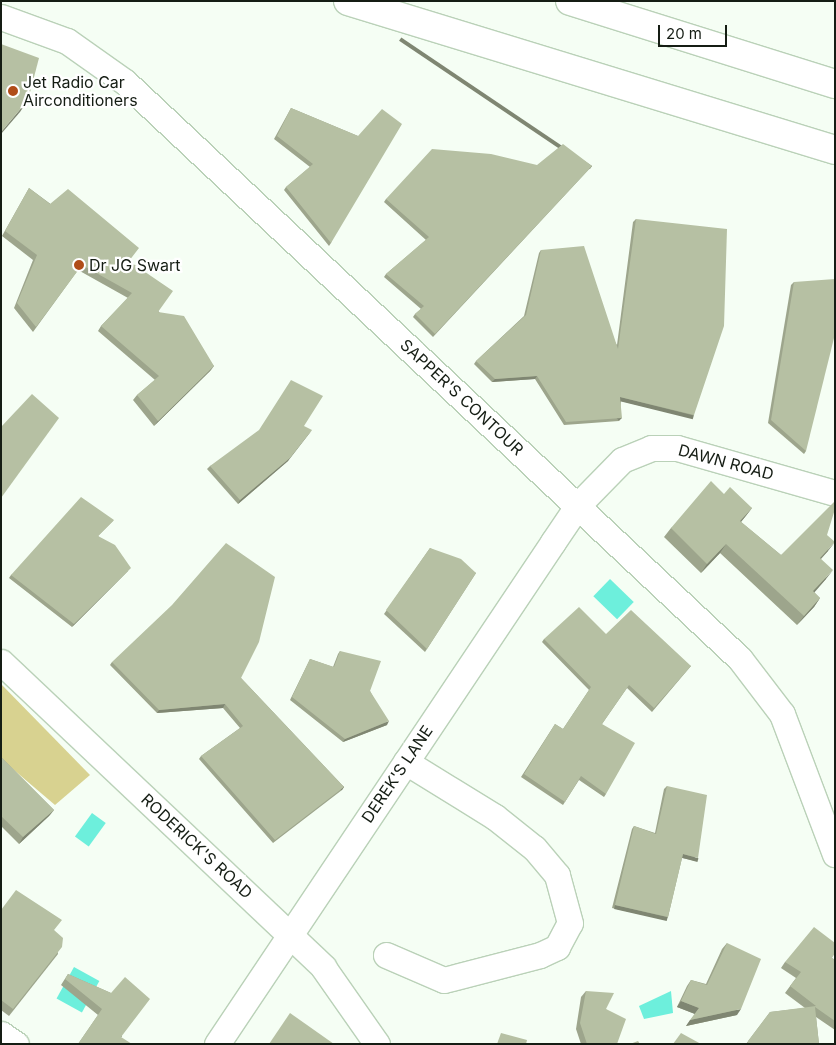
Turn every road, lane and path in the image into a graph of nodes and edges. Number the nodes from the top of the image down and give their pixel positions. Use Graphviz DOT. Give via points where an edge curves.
graph roads {
  1 [pos="348,1"];
  2 [pos="570,1"];
  3 [pos="618,16"];
  4 [pos="1,17"];
  5 [pos="835,72"];
  6 [pos="835,84"];
  7 [pos="835,150"];
  8 [pos="835,494"];
  9 [pos="578,505"];
  10 [pos="1,662"];
  11 [pos="406,762"];
  12 [pos="835,854"];
  13 [pos="291,935"];
  14 [pos="386,955"];
  15 [pos="1,1034"];
  16 [pos="16,1044"];
  17 [pos="217,1044"];
  18 [pos="377,1044"];
  1 -- 7 [label="highway"];
  2 -- 3 [label="highway"];
  3 -- 5 [label="highway"];
  3 -- 6 [label="highway"];
  4 -- 9 [label="street, SAPPER'S CONTOUR" via="68,41 125,82"];
  8 -- 9 [label="street, DAWN ROAD" via="665,446 640,450 622,460"];
  9 -- 11 [label="street, DEREK'S LANE"];
  9 -- 12 [label="street, SAPPER'S CONTOUR" via="740,658 769,693 799,749"];
  10 -- 13 [label="street, RODERICK'S ROAD"];
  11 -- 13 [label="street, DEREK'S LANE"];
  11 -- 14 [label="street" via="495,817 534,848 557,876 570,923 557,947 540,956 444,980"];
  13 -- 17 [label="street, DEREK'S LANE"];
  13 -- 18 [label="street, RODERICK'S ROAD" via="345,994"];
  15 -- 16 [label="street"];
}
